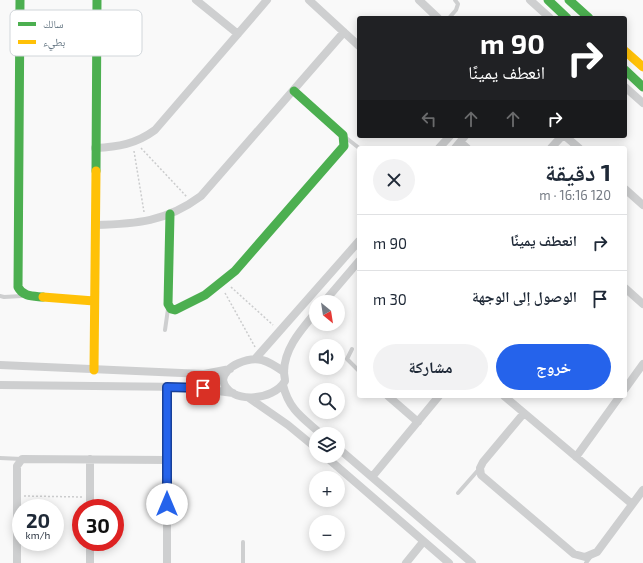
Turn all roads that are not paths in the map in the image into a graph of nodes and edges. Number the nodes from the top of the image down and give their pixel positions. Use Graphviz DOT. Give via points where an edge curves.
graph roads {
  1 [pos="20,0"];
  2 [pos="96,0"];
  3 [pos="196,0"];
  4 [pos="267,0"];
  5 [pos="309,0"];
  6 [pos="419,0"];
  7 [pos="455,0"];
  8 [pos="530,0"];
  9 [pos="548,0"];
  10 [pos="570,0"];
  11 [pos="20,10"];
  12 [pos="96,10"];
  13 [pos="542,15"];
  14 [pos="436,16"];
  15 [pos="451,16"];
  16 [pos="565,16"];
  17 [pos="587,16"];
  18 [pos="344,32"];
  19 [pos="238,34"];
  20 [pos="357,44"];
  21 [pos="627,53"];
  22 [pos="20,56"];
  23 [pos="96,56"];
  24 [pos="643,67"];
  25 [pos="627,72"];
  26 [pos="643,87"];
  27 [pos="627,89"];
  28 [pos="294,91"];
  29 [pos="643,103"];
  30 [pos="343,136"];
  31 [pos="448,138"];
  32 [pos="560,138"];
  33 [pos="567,138"];
  34 [pos="357,146"];
  35 [pos="441,146"];
  36 [pos="553,146"];
  37 [pos="576,146"];
  38 [pos="95,148"];
  39 [pos="627,191"];
  40 [pos="643,205"];
  41 [pos="170,214"];
  42 [pos="94,225"];
  43 [pos="357,243"];
  44 [pos="357,263"];
  45 [pos="627,290"];
  46 [pos="330,295"];
  47 [pos="0,296"];
  48 [pos="27,296"];
  49 [pos="94,301"];
  50 [pos="168,304"];
  51 [pos="643,304"];
  52 [pos="309,321"];
  53 [pos="165,330"];
  54 [pos="352,350"];
  55 [pos="257,357"];
  56 [pos="643,364"];
  57 [pos="0,365"];
  58 [pos="230,369"];
  59 [pos="357,369"];
  60 [pos="94,370"];
  61 [pos="284,372"];
  62 [pos="0,385"];
  63 [pos="282,385"];
  64 [pos="627,386"];
  65 [pos="167,387"];
  66 [pos="233,393"];
  67 [pos="250,398"];
  68 [pos="390,398"];
  69 [pos="437,398"];
  70 [pos="506,398"];
  71 [pos="619,398"];
  72 [pos="524,413"];
  73 [pos="418,422"];
  74 [pos="313,427"];
  75 [pos="309,442"];
  76 [pos="345,454"];
  77 [pos="576,457"];
  78 [pos="0,458"];
  79 [pos="22,459"];
  80 [pos="90,459"];
  81 [pos="167,460"];
  82 [pos="333,463"];
  83 [pos="480,468"];
  84 [pos="372,477"];
  85 [pos="643,490"];
  86 [pos="458,493"];
  87 [pos="90,499"];
  88 [pos="632,504"];
  89 [pos="243,542"];
  90 [pos="423,542"];
  91 [pos="90,551"];
  92 [pos="592,556"];
  93 [pos="17,563"];
  94 [pos="90,563"];
  95 [pos="167,563"];
  96 [pos="243,563"];
  97 [pos="406,563"];
  98 [pos="449,563"];
  99 [pos="472,563"];
  100 [pos="586,563"];
  1 -- 11 [label="street"];
  2 -- 12 [label="street"];
  3 -- 19 [label="street"];
  4 -- 19 [label="street"];
  5 -- 18 [label="street"];
  6 -- 14 [label="street"];
  7 -- 15 [label="lane" via="458,7"];
  8 -- 13 [label="street"];
  9 -- 16 [label="street"];
  10 -- 17 [label="street"];
  18 -- 20 [label="street"];
  18 -- 28 [label="street"];
  19 -- 38 [label="street" via="151,133 134,143"];
  21 -- 24 [label="street"];
  22 -- 48 [label="street" via="18,287 20,292"];
  23 -- 38 [label="street"];
  25 -- 26 [label="street"];
  27 -- 29 [label="street"];
  28 -- 30 [label="street"];
  28 -- 41 [label="street" via="209,188 192,202"];
  30 -- 34 [label="lane"];
  30 -- 50 [label="street" via="344,146 235,271 205,295 175,310 170,309"];
  31 -- 35 [label="street"];
  32 -- 36 [label="street"];
  33 -- 37 [label="street"];
  38 -- 42 [label="street"];
  39 -- 40 [label="street"];
  41 -- 42 [label="street" via="146,222"];
  41 -- 50 [label="street"];
  42 -- 49 [label="street"];
  43 -- 55 [label="street"];
  44 -- 46 [label="street"];
  45 -- 51 [label="street"];
  47 -- 48 [label="lane"];
  48 -- 49 [label="street"];
  49 -- 60 [label="street"];
  50 -- 53 [label="lane"];
  52 -- 61 [label="street" via="295,338"];
  54 -- 59 [label="lane" via="348,362"];
  55 -- 58 [label="street"];
  55 -- 61 [label="street"];
  56 -- 64 [label="street"];
  57 -- 60 [label="street"];
  58 -- 60 [label="street" via="204,374"];
  58 -- 66 [label="street" via="223,380"];
  61 -- 63 [label="street" via="285,381"];
  62 -- 65 [label="street"];
  63 -- 67 [label="street" via="268,395"];
  63 -- 74 [label="street" via="293,409"];
  65 -- 66 [label="street" via="203,388"];
  65 -- 81 [label="street"];
  66 -- 67 [label="street"];
  67 -- 75 [label="street"];
  68 -- 73 [label="street"];
  69 -- 73 [label="street"];
  70 -- 72 [label="street"];
  71 -- 77 [label="street"];
  72 -- 77 [label="street"];
  72 -- 83 [label="street"];
  73 -- 84 [label="street"];
  76 -- 84 [label="street"];
  77 -- 88 [label="street"];
  78 -- 79 [label="lane"];
  79 -- 80 [label="street"];
  79 -- 93 [label="street" via="17,466"];
  80 -- 81 [label="street"];
  80 -- 87 [label="street"];
  81 -- 95 [label="street"];
  82 -- 90 [label="street"];
  83 -- 86 [label="lane"];
  83 -- 92 [label="street" via="485,480 574,554"];
  84 -- 99 [label="street"];
  85 -- 88 [label="street"];
  88 -- 92 [label="street"];
  89 -- 96 [label="lane"];
  90 -- 97 [label="street"];
  90 -- 98 [label="street"];
  91 -- 94 [label="street"];
  92 -- 100 [label="lane"];
}
